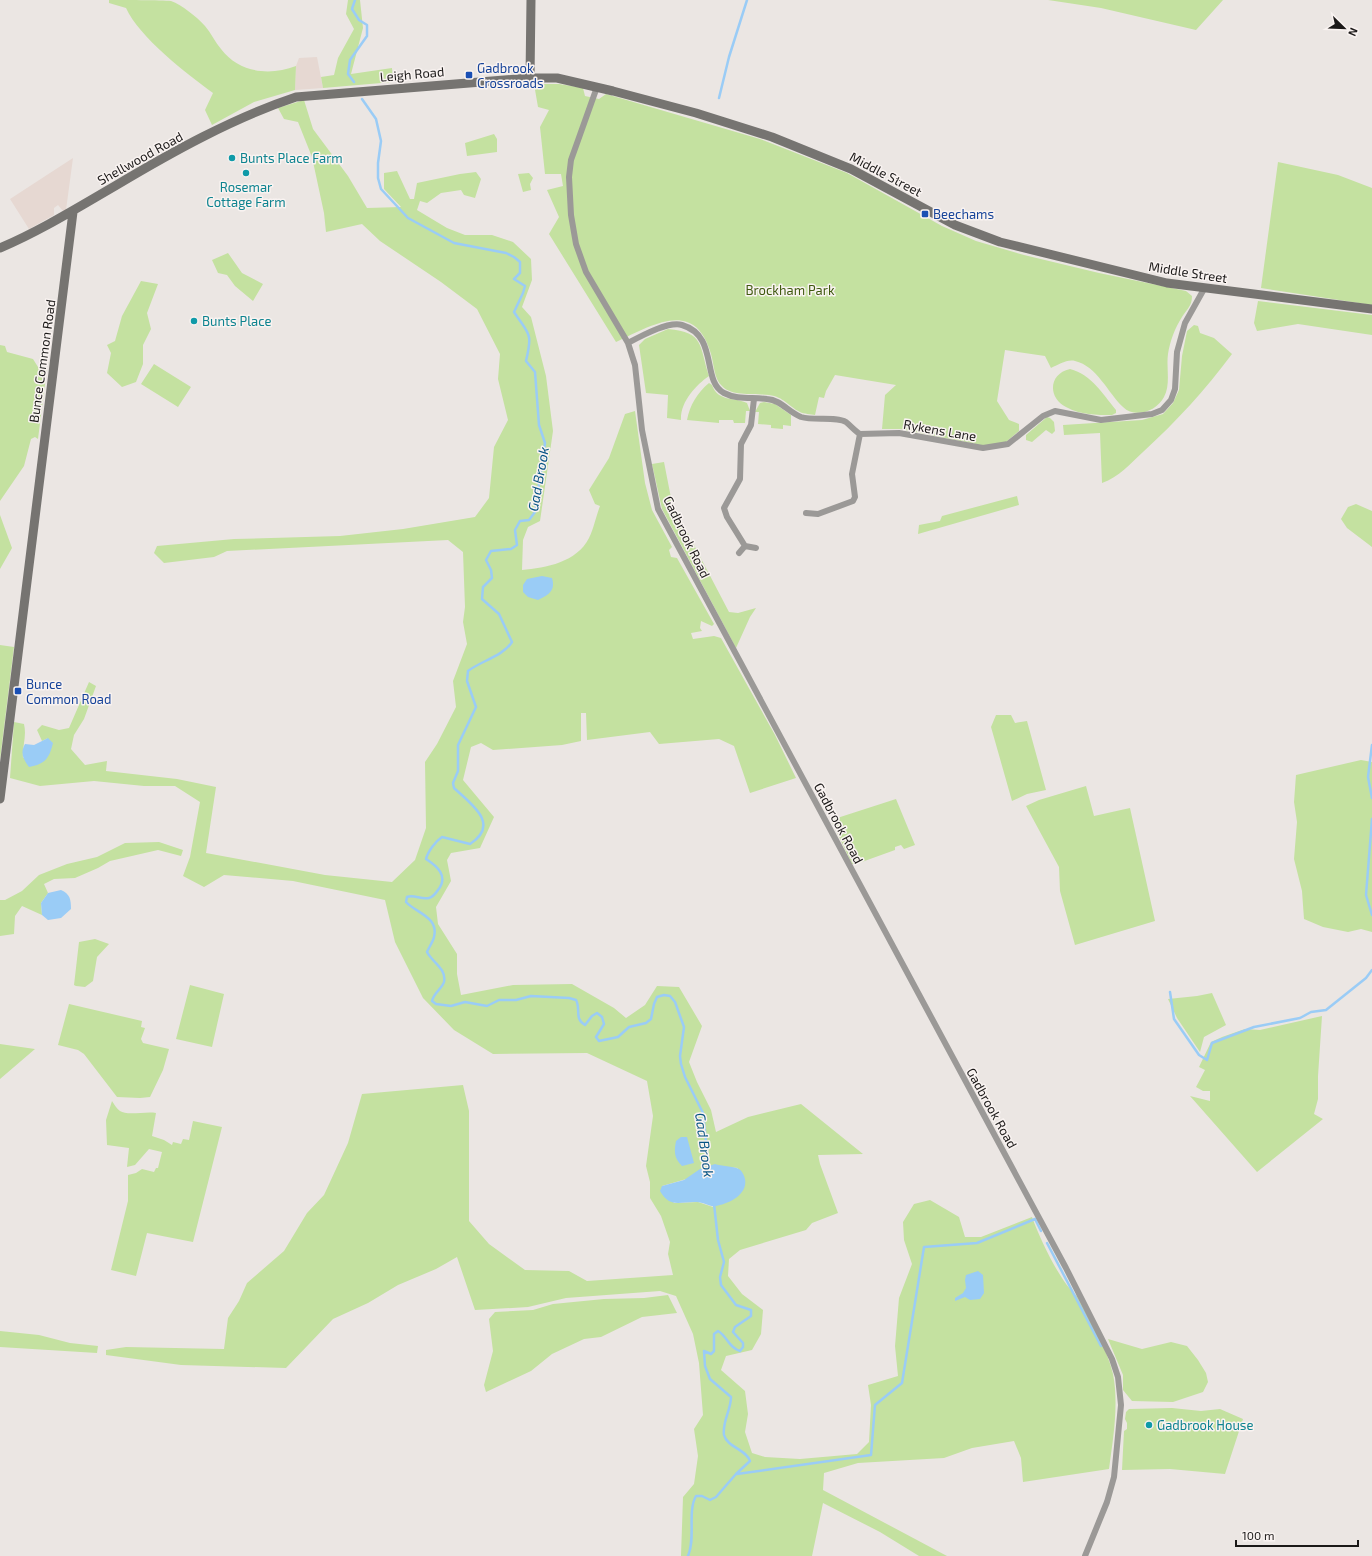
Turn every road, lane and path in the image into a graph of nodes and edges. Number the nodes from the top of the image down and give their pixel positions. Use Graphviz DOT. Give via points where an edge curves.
graph roads {
  1 [pos="531,0"];
  2 [pos="530,78"];
  3 [pos="597,87"];
  4 [pos="296,97"];
  5 [pos="73,212"];
  6 [pos="0,248"];
  7 [pos="1204,289"];
  8 [pos="1372,309"];
  9 [pos="628,343"];
  10 [pos="754,398"];
  11 [pos="860,434"];
  12 [pos="806,513"];
  13 [pos="745,546"];
  14 [pos="756,548"];
  15 [pos="739,553"];
  16 [pos="0,799"];
  17 [pos="1085,1556"];
  1 -- 2 [label="street"];
  2 -- 3 [label="street, Middle Street" via="557,78"];
  2 -- 4 [label="street, Leigh Road"];
  3 -- 7 [label="street, Middle Street" via="732,124 815,154 851,169 955,225 993,240 1122,273"];
  3 -- 9 [label="street, Gadbrook Road" via="571,160 568,177 571,215 576,244 586,272"];
  4 -- 5 [label="street, Shellwood Road" via="263,108 155,163"];
  5 -- 6 [label="street, Shellwood Road"];
  5 -- 16 [label="street, Bunce Common Road"];
  7 -- 8 [label="street, Middle Street"];
  7 -- 11 [label="street, Rykens Lane" via="1189,316 1180,340 1175,389 1171,400 1162,410 1152,414 1101,420 1055,411 1043,416 1008,444 991,448 899,433"];
  9 -- 10 [label="street" via="668,325 680,324 690,328 698,334 704,344 718,389 733,396"];
  9 -- 17 [label="street, Gadbrook Road" via="635,365 642,430 658,509 1066,1268 1112,1359 1118,1377 1121,1405 1114,1477 1107,1502"];
  10 -- 11 [label="street" via="767,398 781,403 802,417 845,422"];
  10 -- 13 [label="street" via="750,426 741,444 740,479 724,508 727,518"];
  11 -- 12 [label="street" via="852,474 855,497 853,501 818,514"];
  13 -- 14 [label="street"];
  13 -- 15 [label="street"];
}
